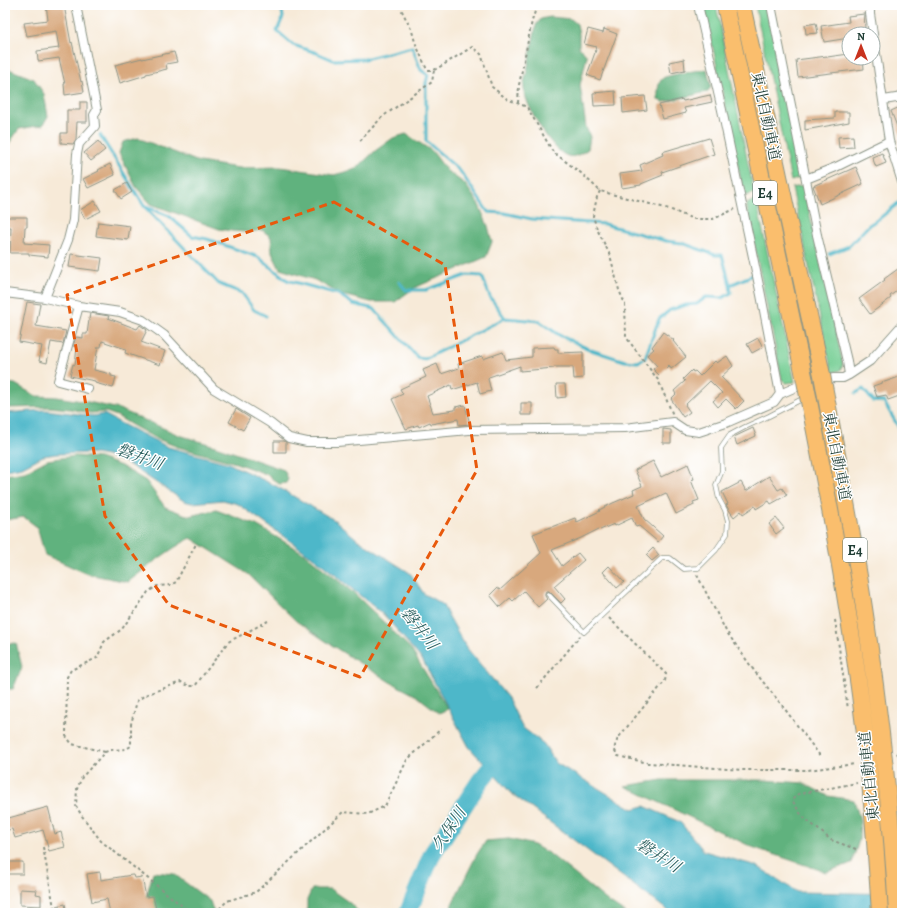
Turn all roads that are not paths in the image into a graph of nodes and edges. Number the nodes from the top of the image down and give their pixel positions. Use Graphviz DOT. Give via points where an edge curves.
graph roads {
  1 [pos="76,5"];
  2 [pos="698,5"];
  3 [pos="725,5"];
  4 [pos="742,5"];
  5 [pos="771,5"];
  6 [pos="870,5"];
  7 [pos="902,97"];
  8 [pos="884,100"];
  9 [pos="889,141"];
  10 [pos="806,179"];
  11 [pos="902,182"];
  12 [pos="5,293"];
  13 [pos="45,298"];
  14 [pos="79,306"];
  15 [pos="902,325"];
  16 [pos="846,377"];
  17 [pos="826,385"];
  18 [pos="88,388"];
  19 [pos="809,388"];
  20 [pos="780,394"];
  21 [pos="548,594"];
  22 [pos="880,913"];
  23 [pos="897,913"];
  1 -- 13 [label="street" via="97,110 94,115 94,126 79,144 73,220 68,240"];
  2 -- 20 [label="street"];
  3 -- 19 [label="highway, 東北自動車道 / E4"];
  4 -- 17 [label="highway, 東北自動車道 / E4"];
  5 -- 10 [label="street"];
  6 -- 8 [label="street"];
  7 -- 8 [label="street"];
  8 -- 9 [label="street"];
  9 -- 10 [label="street"];
  9 -- 11 [label="street"];
  10 -- 16 [label="street" via="847,361"];
  12 -- 13 [label="street"];
  13 -- 14 [label="street"];
  14 -- 18 [label="street" via="58,381"];
  14 -- 20 [label="street" via="120,312 143,320 164,335 214,389 270,423 289,438 307,442 337,442 469,430 625,428 673,422 685,430 699,432 774,402"];
  15 -- 16 [label="street" via="870,361"];
  16 -- 17 [label="street"];
  16 -- 20 [label="street" via="811,383"];
  17 -- 23 [label="highway, 東北自動車道 / E4, bridge" via="867,627 887,783"];
  19 -- 21 [label="lane" via="800,400 730,435 721,448 722,471 716,485 728,522 727,534 716,550 698,568 684,569 670,558 662,558 584,632"];
  19 -- 22 [label="highway, 東北自動車道 / E4, bridge" via="852,637 870,784"];
}
